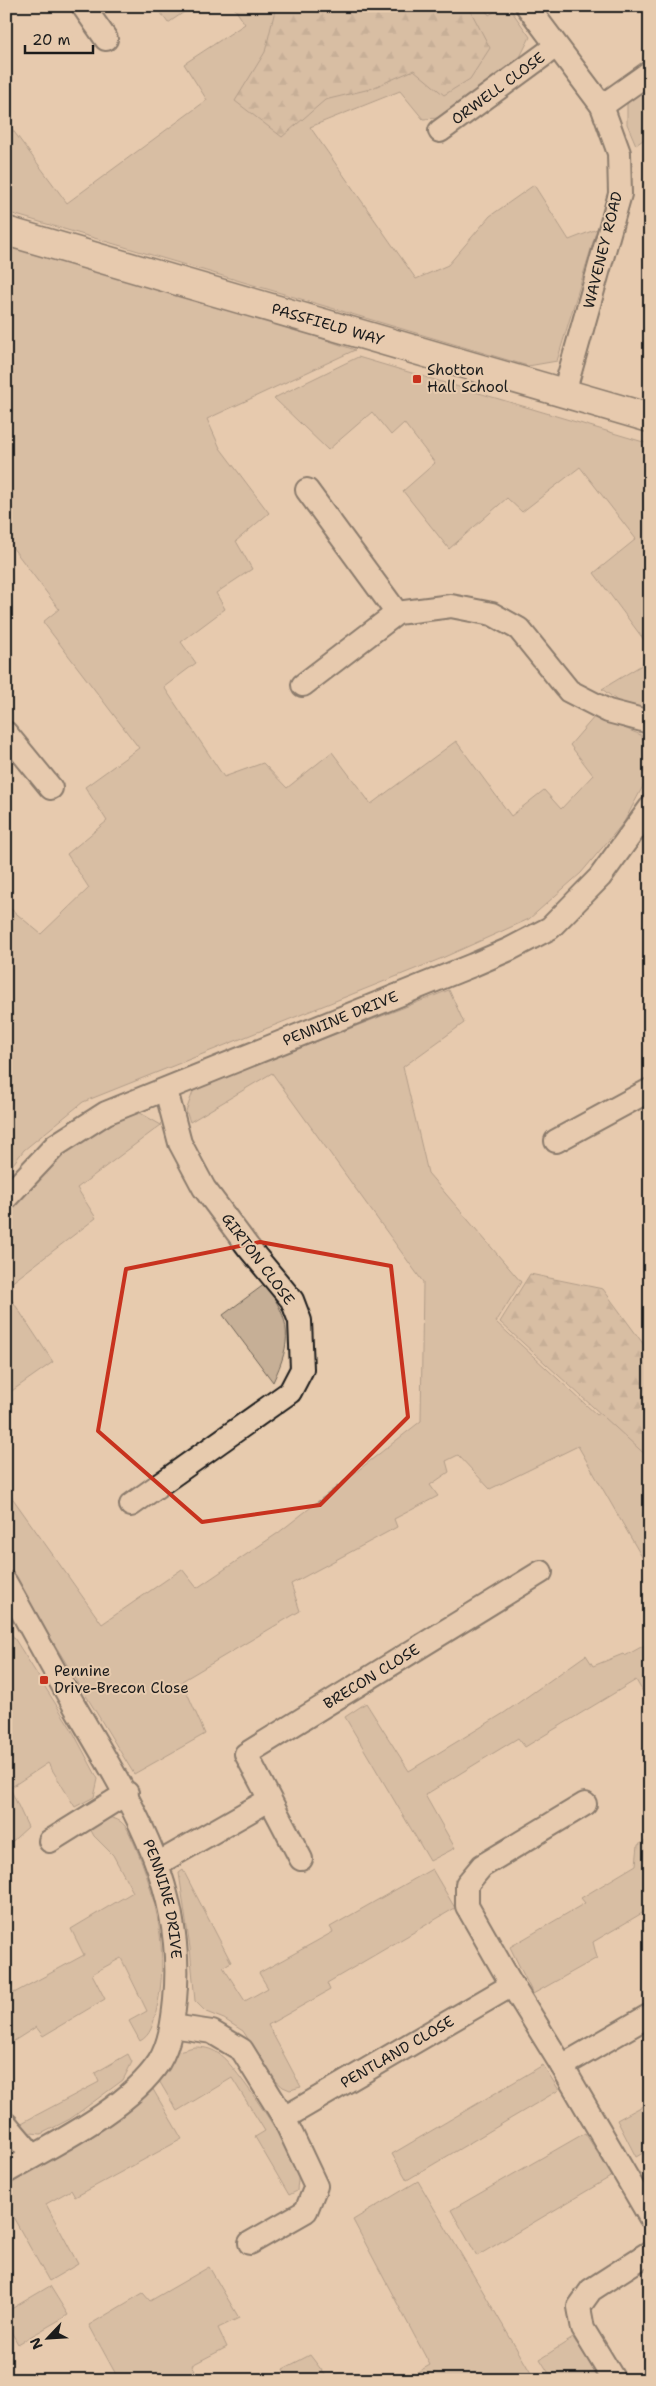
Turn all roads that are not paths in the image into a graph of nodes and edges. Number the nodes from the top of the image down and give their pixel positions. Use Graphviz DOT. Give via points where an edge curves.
graph roads {
  1 [pos="84,6"];
  2 [pos="527,6"];
  3 [pos="106,39"];
  4 [pos="556,46"];
  5 [pos="650,72"];
  6 [pos="602,106"];
  7 [pos="440,131"];
  8 [pos="6,231"];
  9 [pos="564,393"];
  10 [pos="650,418"];
  11 [pos="307,490"];
  12 [pos="397,612"];
  13 [pos="303,685"];
  14 [pos="650,722"];
  15 [pos="6,733"];
  16 [pos="51,788"];
  17 [pos="647,819"];
  18 [pos="166,1090"];
  19 [pos="650,1090"];
  20 [pos="556,1141"];
  21 [pos="6,1198"];
  22 [pos="131,1505"];
  23 [pos="541,1572"];
  24 [pos="8,1590"];
  25 [pos="127,1793"];
  26 [pos="269,1800"];
  27 [pos="585,1804"];
  28 [pos="50,1841"];
  29 [pos="300,1859"];
  30 [pos="158,1863"];
  31 [pos="512,1985"];
  32 [pos="650,2015"];
  33 [pos="172,2026"];
  34 [pos="562,2066"];
  35 [pos="284,2118"];
  36 [pos="6,2124"];
  37 [pos="33,2156"];
  38 [pos="6,2172"];
  39 [pos="650,2217"];
  40 [pos="250,2243"];
  41 [pos="650,2252"];
  42 [pos="614,2380"];
  1 -- 3 [label="street"];
  2 -- 4 [label="street, WAVENEY ROAD"];
  4 -- 6 [label="street, WAVENEY ROAD"];
  4 -- 7 [label="street, ORWELL CLOSE"];
  5 -- 6 [label="street"];
  6 -- 9 [label="street, WAVENEY ROAD" via="619,153 620,194"];
  8 -- 9 [label="street, PASSFIELD WAY"];
  9 -- 10 [label="street, PASSFIELD WAY"];
  11 -- 12 [label="street"];
  12 -- 13 [label="street"];
  12 -- 14 [label="street" via="452,606 492,614 519,629 569,690 608,711"];
  15 -- 16 [label="street"];
  17 -- 18 [label="street, PENNINE DRIVE" via="600,877 550,928 473,965"];
  18 -- 21 [label="street, PENNINE DRIVE" via="106,1113 56,1145"];
  18 -- 22 [label="street, GIRTON CLOSE" via="180,1143 204,1188 292,1300 300,1321 302,1369 290,1392"];
  19 -- 20 [label="street"];
  23 -- 26 [label="street, BRECON CLOSE" via="246,1754"];
  24 -- 25 [label="street, PENNINE DRIVE"];
  25 -- 28 [label="street"];
  25 -- 30 [label="street, PENNINE DRIVE"];
  26 -- 29 [label="street, BRECON CLOSE"];
  26 -- 30 [label="street"];
  27 -- 31 [label="street" via="482,1866 467,1884 467,1906"];
  30 -- 33 [label="street, PENNINE DRIVE" via="170,1903 174,1944 176,1987"];
  31 -- 34 [label="street"];
  31 -- 35 [label="street, PENTLAND CLOSE"];
  32 -- 34 [label="street"];
  33 -- 35 [label="street" via="212,2032 242,2050"];
  33 -- 37 [label="street, PENNINE DRIVE" via="159,2061 138,2087 92,2122"];
  34 -- 39 [label="street"];
  35 -- 40 [label="street" via="316,2186 306,2211"];
  36 -- 37 [label="street"];
  37 -- 38 [label="street, PENNINE DRIVE"];
  41 -- 42 [label="street" via="591,2290 579,2307 583,2329"];
}
